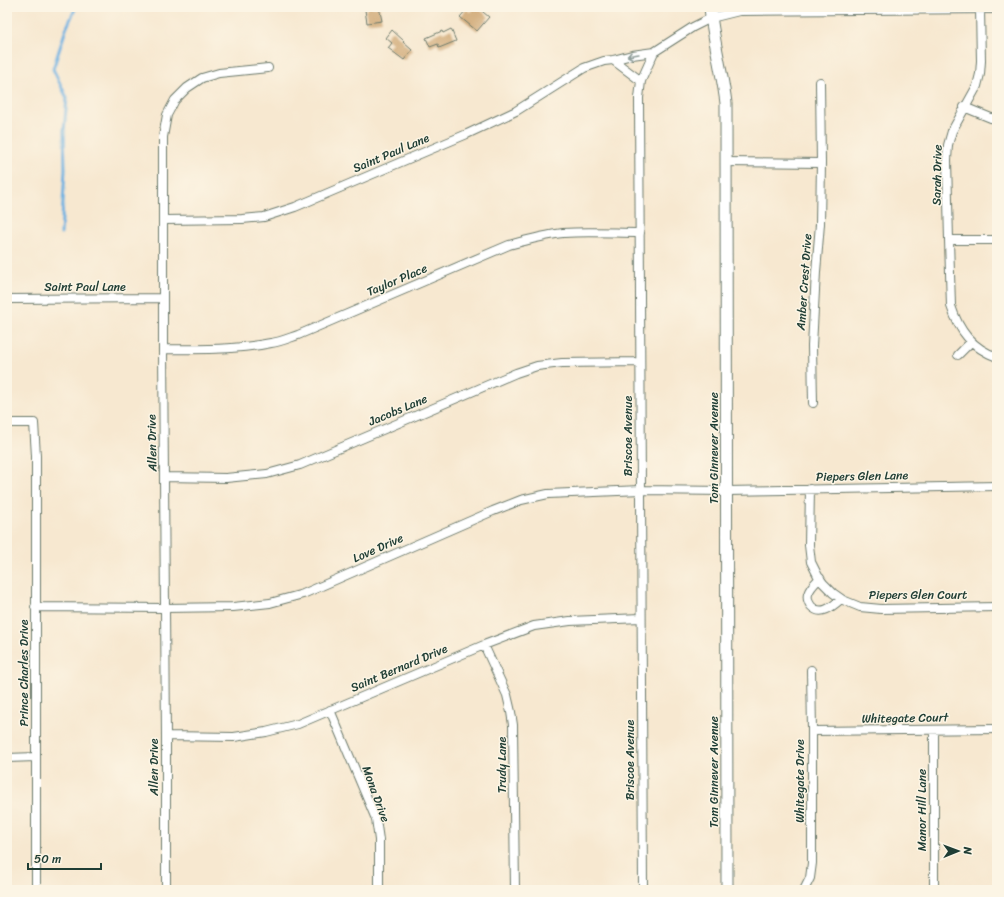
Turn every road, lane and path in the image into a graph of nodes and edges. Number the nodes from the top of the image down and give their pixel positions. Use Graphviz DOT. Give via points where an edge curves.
graph roads {
  1 [pos="884,8"];
  2 [pos="980,9"];
  3 [pos="997,9"];
  4 [pos="711,13"];
  5 [pos="654,52"];
  6 [pos="613,60"];
  7 [pos="268,68"];
  8 [pos="641,81"];
  9 [pos="820,82"];
  10 [pos="964,107"];
  11 [pos="997,119"];
  12 [pos="726,162"];
  13 [pos="822,163"];
  14 [pos="164,220"];
  15 [pos="640,233"];
  16 [pos="949,240"];
  17 [pos="997,240"];
  18 [pos="163,298"];
  19 [pos="7,299"];
  20 [pos="971,342"];
  21 [pos="163,349"];
  22 [pos="958,355"];
  23 [pos="997,357"];
  24 [pos="640,362"];
  25 [pos="813,403"];
  26 [pos="7,423"];
  27 [pos="164,477"];
  28 [pos="997,486"];
  29 [pos="641,490"];
  30 [pos="810,490"];
  31 [pos="727,491"];
  32 [pos="820,578"];
  33 [pos="841,598"];
  34 [pos="35,607"];
  35 [pos="997,607"];
  36 [pos="165,608"];
  37 [pos="641,618"];
  38 [pos="484,645"];
  39 [pos="811,670"];
  40 [pos="330,710"];
  41 [pos="997,729"];
  42 [pos="934,730"];
  43 [pos="812,731"];
  44 [pos="166,736"];
  45 [pos="7,758"];
  46 [pos="36,758"];
  47 [pos="36,890"];
  48 [pos="166,890"];
  49 [pos="379,890"];
  50 [pos="515,890"];
  51 [pos="643,890"];
  52 [pos="727,890"];
  53 [pos="804,890"];
  54 [pos="934,890"];
  1 -- 2 [label="street"];
  1 -- 4 [label="street"];
  2 -- 3 [label="street"];
  2 -- 10 [label="street, Sarah Drive" via="980,74"];
  4 -- 5 [label="street"];
  4 -- 12 [label="main road, Tom Ginnever Avenue" via="726,103"];
  5 -- 6 [label="street, Saint Paul Lane, one-way"];
  5 -- 8 [label="street, Briscoe Avenue"];
  6 -- 8 [label="street"];
  6 -- 14 [label="street, Saint Paul Lane" via="584,68 516,111 488,124 295,207 264,217"];
  7 -- 14 [label="street, Allen Drive" via="219,73 202,78 175,100 167,115 163,137"];
  8 -- 15 [label="street, Briscoe Avenue"];
  9 -- 13 [label="street, Amber Crest Drive"];
  10 -- 11 [label="street"];
  10 -- 16 [label="street, Sarah Drive" via="948,145"];
  12 -- 13 [label="street"];
  12 -- 31 [label="main road, Tom Ginnever Avenue"];
  13 -- 25 [label="street, Amber Crest Drive" via="812,346"];
  14 -- 18 [label="street, Allen Drive"];
  15 -- 21 [label="street, Taylor Place" via="585,232 538,237 509,245 305,332 272,343 206,350"];
  15 -- 24 [label="street, Briscoe Avenue"];
  16 -- 17 [label="street"];
  16 -- 20 [label="street, Sarah Drive" via="951,306 960,328"];
  18 -- 19 [label="street, Saint Paul Lane"];
  18 -- 21 [label="street, Allen Drive"];
  20 -- 22 [label="street"];
  20 -- 23 [label="street"];
  21 -- 27 [label="street, Allen Drive"];
  24 -- 27 [label="street, Jacobs Lane" via="562,363 537,366 300,465 267,474 226,478"];
  24 -- 29 [label="street, Briscoe Avenue"];
  26 -- 34 [label="street, Prince Charles Drive" via="34,423"];
  27 -- 36 [label="street, Allen Drive"];
  28 -- 30 [label="street, Piepers Glen Lane"];
  29 -- 31 [label="street, Love Drive"];
  29 -- 36 [label="street, Love Drive" via="548,494 520,500 302,594 270,603 233,607"];
  29 -- 37 [label="street, Briscoe Avenue"];
  30 -- 31 [label="street, Piepers Glen Lane"];
  30 -- 32 [label="street, Piepers Glen Court" via="809,545 811,562"];
  31 -- 52 [label="main road, Tom Ginnever Avenue"];
  32 -- 33 [label="street, Piepers Glen Court"];
  32 -- 33 [label="street" via="808,595 808,602 813,608 827,610"];
  33 -- 35 [label="street, Piepers Glen Court" via="860,607 880,609"];
  34 -- 36 [label="street, Love Drive"];
  34 -- 46 [label="street, Prince Charles Drive"];
  36 -- 44 [label="street, Allen Drive"];
  37 -- 38 [label="street, Saint Bernard Drive" via="570,621 534,626"];
  37 -- 51 [label="street, Briscoe Avenue"];
  38 -- 40 [label="street, Saint Bernard Drive"];
  38 -- 50 [label="street, Trudy Lane" via="507,695 514,726"];
  39 -- 43 [label="street, Whitegate Drive"];
  40 -- 44 [label="street, Saint Bernard Drive" via="298,724 266,732 234,737"];
  40 -- 49 [label="street, Mona Drive" via="376,820 379,840"];
  41 -- 42 [label="street, Whitegate Court"];
  42 -- 43 [label="street, Whitegate Court"];
  42 -- 54 [label="street, Manor Hill Lane"];
  43 -- 53 [label="street, Whitegate Drive" via="812,863 810,878"];
  44 -- 48 [label="street, Allen Drive"];
  45 -- 46 [label="street"];
  46 -- 47 [label="street, Prince Charles Drive"];
}
